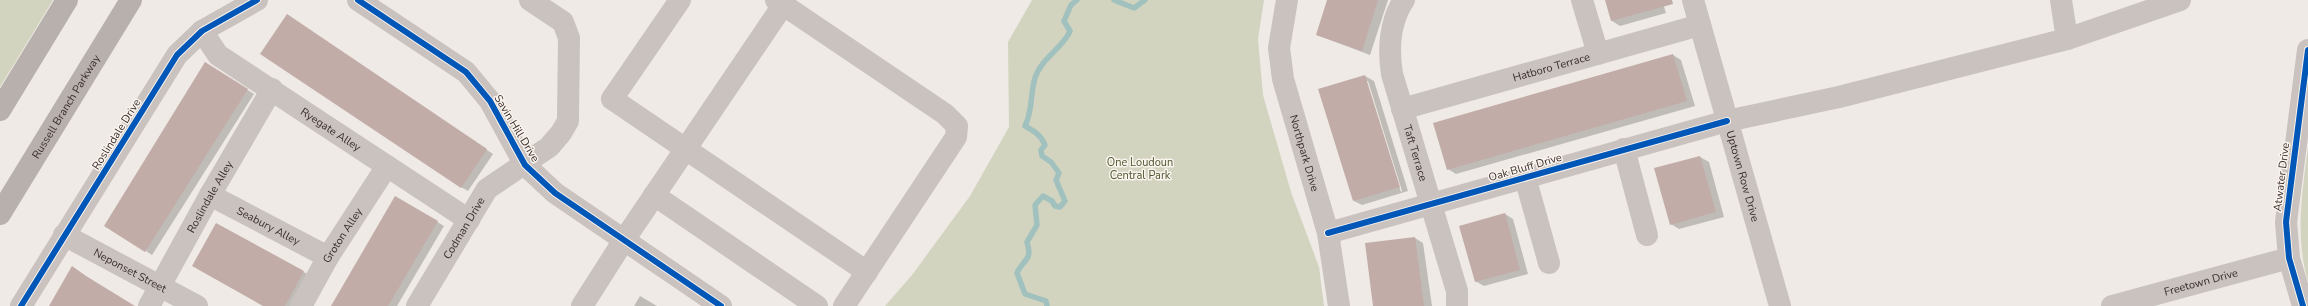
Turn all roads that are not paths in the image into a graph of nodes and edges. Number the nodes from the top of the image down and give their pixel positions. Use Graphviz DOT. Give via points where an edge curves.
graph roads {
  1 [pos="67,0"];
  2 [pos="131,0"];
  3 [pos="257,0"];
  4 [pos="358,0"];
  5 [pos="530,0"];
  6 [pos="680,0"];
  7 [pos="1287,0"];
  8 [pos="1404,0"];
  9 [pos="1582,0"];
  10 [pos="1693,0"];
  11 [pos="2061,0"];
  12 [pos="2180,0"];
  13 [pos="780,2"];
  14 [pos="1700,25"];
  15 [pos="202,31"];
  16 [pos="2067,39"];
  17 [pos="2308,50"];
  18 [pos="1598,54"];
  19 [pos="272,89"];
  20 [pos="1402,109"];
  21 [pos="0,110"];
  22 [pos="1727,121"];
  23 [pos="685,149"];
  24 [pos="1624,149"];
  25 [pos="525,165"];
  26 [pos="387,166"];
  27 [pos="1525,177"];
  28 [pos="210,195"];
  29 [pos="654,195"];
  30 [pos="1431,203"];
  31 [pos="0,214"];
  32 [pos="468,220"];
  33 [pos="1328,233"];
  34 [pos="64,235"];
  35 [pos="1647,235"];
  36 [pos="624,240"];
  37 [pos="328,257"];
  38 [pos="2289,258"];
  39 [pos="1549,263"];
  40 [pos="867,272"];
  41 [pos="160,287"];
  42 [pos="20,306"];
  43 [pos="149,306"];
  44 [pos="197,306"];
  45 [pos="301,306"];
  46 [pos="417,306"];
  47 [pos="582,306"];
  48 [pos="721,306"];
  49 [pos="817,306"];
  50 [pos="844,306"];
  51 [pos="1339,306"];
  52 [pos="1457,306"];
  53 [pos="1780,306"];
  54 [pos="2112,306"];
  55 [pos="2303,306"];
  1 -- 21 [label="main road"];
  2 -- 31 [label="main road, Russell Branch Parkway"];
  3 -- 15 [label="street, Roslindale Drive"];
  4 -- 25 [label="street, Savin Hill Drive" via="466,72 490,101"];
  5 -- 25 [label="street, Codman Drive" via="564,22 569,38 568,121 549,147"];
  6 -- 23 [label="street" via="612,99"];
  7 -- 33 [label="street, Northpark Drive" via="1279,48 1283,80"];
  8 -- 20 [label="street, Taft Terrace" via="1390,43 1390,60"];
  9 -- 18 [label="street"];
  10 -- 14 [label="street, Uptown Row Drive"];
  11 -- 16 [label="street"];
  12 -- 16 [label="street, Oak Bluff Drive"];
  13 -- 23 [label="street"];
  13 -- 40 [label="street" via="945,114 957,126 956,136"];
  14 -- 18 [label="street, Hatboro Terrace"];
  14 -- 22 [label="street, Uptown Row Drive"];
  15 -- 19 [label="street, Ryegate Alley" via="218,55"];
  15 -- 34 [label="street, Roslindale Drive" via="177,55"];
  16 -- 22 [label="street, Oak Bluff Drive" via="1839,97"];
  17 -- 38 [label="street, Atwater Drive" via="2286,222"];
  18 -- 20 [label="street, Hatboro Terrace"];
  19 -- 26 [label="street, Ryegate Alley"];
  19 -- 28 [label="street, Roslindale Alley"];
  20 -- 30 [label="street, Taft Terrace"];
  22 -- 24 [label="street, Oak Bluff Drive"];
  22 -- 53 [label="street, Uptown Row Drive"];
  23 -- 29 [label="street"];
  23 -- 40 [label="street"];
  24 -- 27 [label="street, Oak Bluff Drive"];
  24 -- 35 [label="street"];
  25 -- 32 [label="street, Codman Drive" via="505,175 487,189"];
  25 -- 36 [label="street, Savin Hill Drive" via="555,193"];
  26 -- 32 [label="street, Ryegate Alley"];
  26 -- 37 [label="street, Groton Alley"];
  27 -- 30 [label="street, Oak Bluff Drive"];
  27 -- 39 [label="street"];
  28 -- 37 [label="street, Seabury Alley"];
  28 -- 41 [label="street, Roslindale Alley"];
  29 -- 36 [label="street"];
  29 -- 49 [label="street"];
  30 -- 33 [label="street, Oak Bluff Drive"];
  30 -- 52 [label="street, Taft Terrace" via="1457,291"];
  32 -- 46 [label="street, Codman Drive"];
  33 -- 51 [label="street, Northpark Drive"];
  34 -- 41 [label="street, Neponset Street"];
  34 -- 42 [label="street, Roslindale Drive"];
  36 -- 47 [label="street"];
  36 -- 48 [label="street, Savin Hill Drive"];
  37 -- 45 [label="street, Groton Alley"];
  38 -- 54 [label="street, Freetown Drive"];
  38 -- 55 [label="street, Atwater Drive"];
  40 -- 50 [label="street"];
  41 -- 43 [label="street, Roslindale Alley"];
  41 -- 44 [label="street, Neponset Street"];
}
